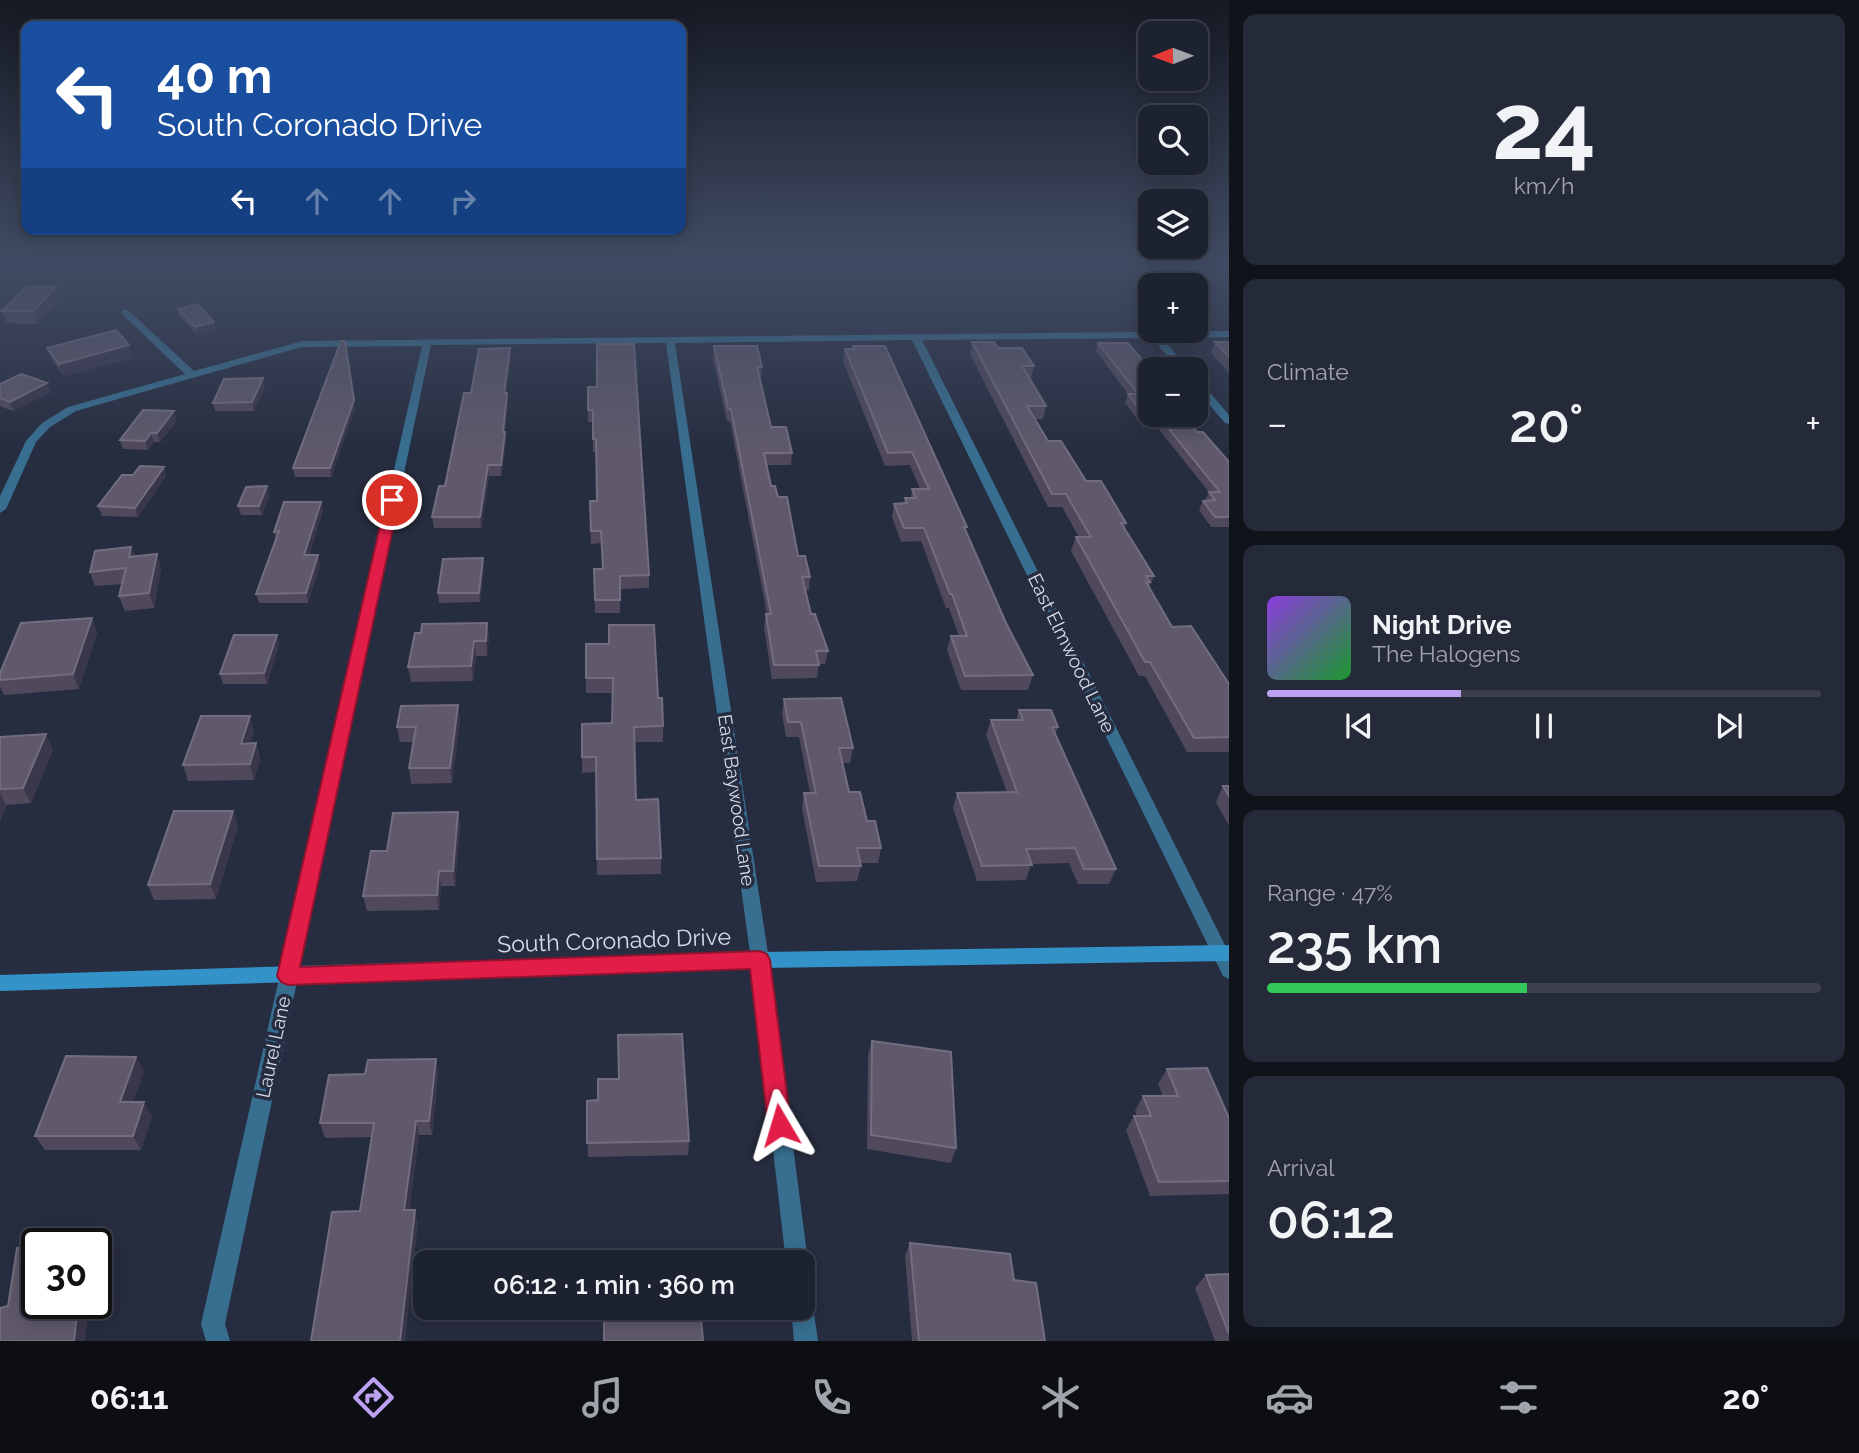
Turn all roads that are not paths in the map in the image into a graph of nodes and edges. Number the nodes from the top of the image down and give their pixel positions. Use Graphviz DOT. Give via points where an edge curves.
graph roads {
  1 [pos="139,326"];
  2 [pos="1208,334"];
  3 [pos="1229,334"];
  4 [pos="1138,335"];
  5 [pos="915,336"];
  6 [pos="670,340"];
  7 [pos="427,342"];
  8 [pos="1162,343"];
  9 [pos="1174,357"];
  10 [pos="191,374"];
  11 [pos="1208,397"];
  12 [pos="1229,421"];
  13 [pos="0,509"];
  14 [pos="1225,953"];
  15 [pos="760,960"];
  16 [pos="1229,971"];
  17 [pos="288,976"];
  18 [pos="0,983"];
  19 [pos="796,1250"];
  20 [pos="804,1320"];
  21 [pos="218,1341"];
  22 [pos="806,1341"];
  1 -- 10 [label="street"];
  2 -- 3 [label="street"];
  4 -- 5 [label="street"];
  5 -- 6 [label="street"];
  5 -- 14 [label="street, East Elmwood Lane"];
  6 -- 7 [label="street"];
  6 -- 15 [label="street, East Baywood Lane"];
  7 -- 10 [label="street" via="302,344"];
  7 -- 17 [label="street, Laurel Lane"];
  8 -- 9 [label="street"];
  10 -- 13 [label="street" via="72,409 46,425 31,441"];
  11 -- 12 [label="street"];
  14 -- 15 [label="street, South Coronado Drive"];
  14 -- 16 [label="street, East Elmwood Lane"];
  15 -- 17 [label="street, South Coronado Drive"];
  15 -- 19 [label="street, East Baywood Lane"];
  17 -- 18 [label="street, South Coronado Drive"];
  17 -- 21 [label="street, Laurel Lane" via="213,1324"];
  20 -- 22 [label="street"];
}
